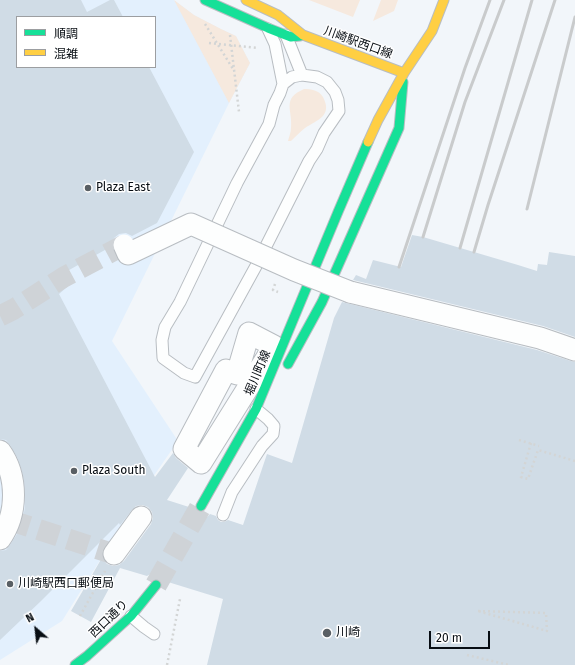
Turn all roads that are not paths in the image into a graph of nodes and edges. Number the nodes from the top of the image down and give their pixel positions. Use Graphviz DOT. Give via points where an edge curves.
graph roads {
  1 [pos="205,0"];
  2 [pos="246,0"];
  3 [pos="444,0"];
  4 [pos="278,15"];
  5 [pos="268,28"];
  6 [pos="286,35"];
  7 [pos="303,36"];
  8 [pos="404,73"];
  9 [pos="302,75"];
  10 [pos="283,84"];
  11 [pos="124,245"];
  12 [pos="274,346"];
  13 [pos="575,350"];
  14 [pos="284,372"];
  15 [pos="272,391"];
  16 [pos="256,409"];
  17 [pos="0,451"];
  18 [pos="201,506"];
  19 [pos="223,515"];
  20 [pos="141,517"];
  21 [pos="4,519"];
  22 [pos="0,539"];
  23 [pos="114,554"];
  24 [pos="156,585"];
  25 [pos="131,616"];
  26 [pos="154,634"];
  27 [pos="74,665"];
  1 -- 5 [label="street, 川崎駅西口線"];
  2 -- 4 [label="street, 川崎駅西口線"];
  3 -- 8 [label="street, 堀川町線" via="432,31"];
  4 -- 6 [label="lane"];
  4 -- 7 [label="street, 川崎駅西口線"];
  5 -- 6 [label="street, 川崎駅西口線"];
  5 -- 10 [label="lane" via="275,44"];
  6 -- 7 [label="street, 川崎駅西口線"];
  6 -- 9 [label="lane"];
  7 -- 8 [label="street, 川崎駅西口線"];
  8 -- 14 [label="street, 堀川町線" via="399,128 322,302"];
  8 -- 16 [label="street, 堀川町線" via="378,120"];
  9 -- 10 [label="lane" via="292,77"];
  9 -- 10 [label="lane" via="327,82 335,92 338,111 195,377 184,373 163,358 162,340 165,327 269,124"];
  11 -- 13 [label="street, bridge" via="128,254 191,224 345,293 540,338"];
  12 -- 12 [label="street" via="266,359 201,464 184,449 226,370 237,374 249,333"];
  15 -- 16 [label="street, 堀川町線"];
  16 -- 18 [label="street"];
  16 -- 19 [label="lane" via="274,426 273,434 262,446 232,492"];
  17 -- 21 [label="street" via="13,483 13,508"];
  20 -- 23 [label="street"];
  21 -- 22 [label="street" via="5,532"];
  24 -- 25 [label="street, 西口通り"];
  25 -- 26 [label="lane"];
  25 -- 27 [label="street, 西口通り"];
}
